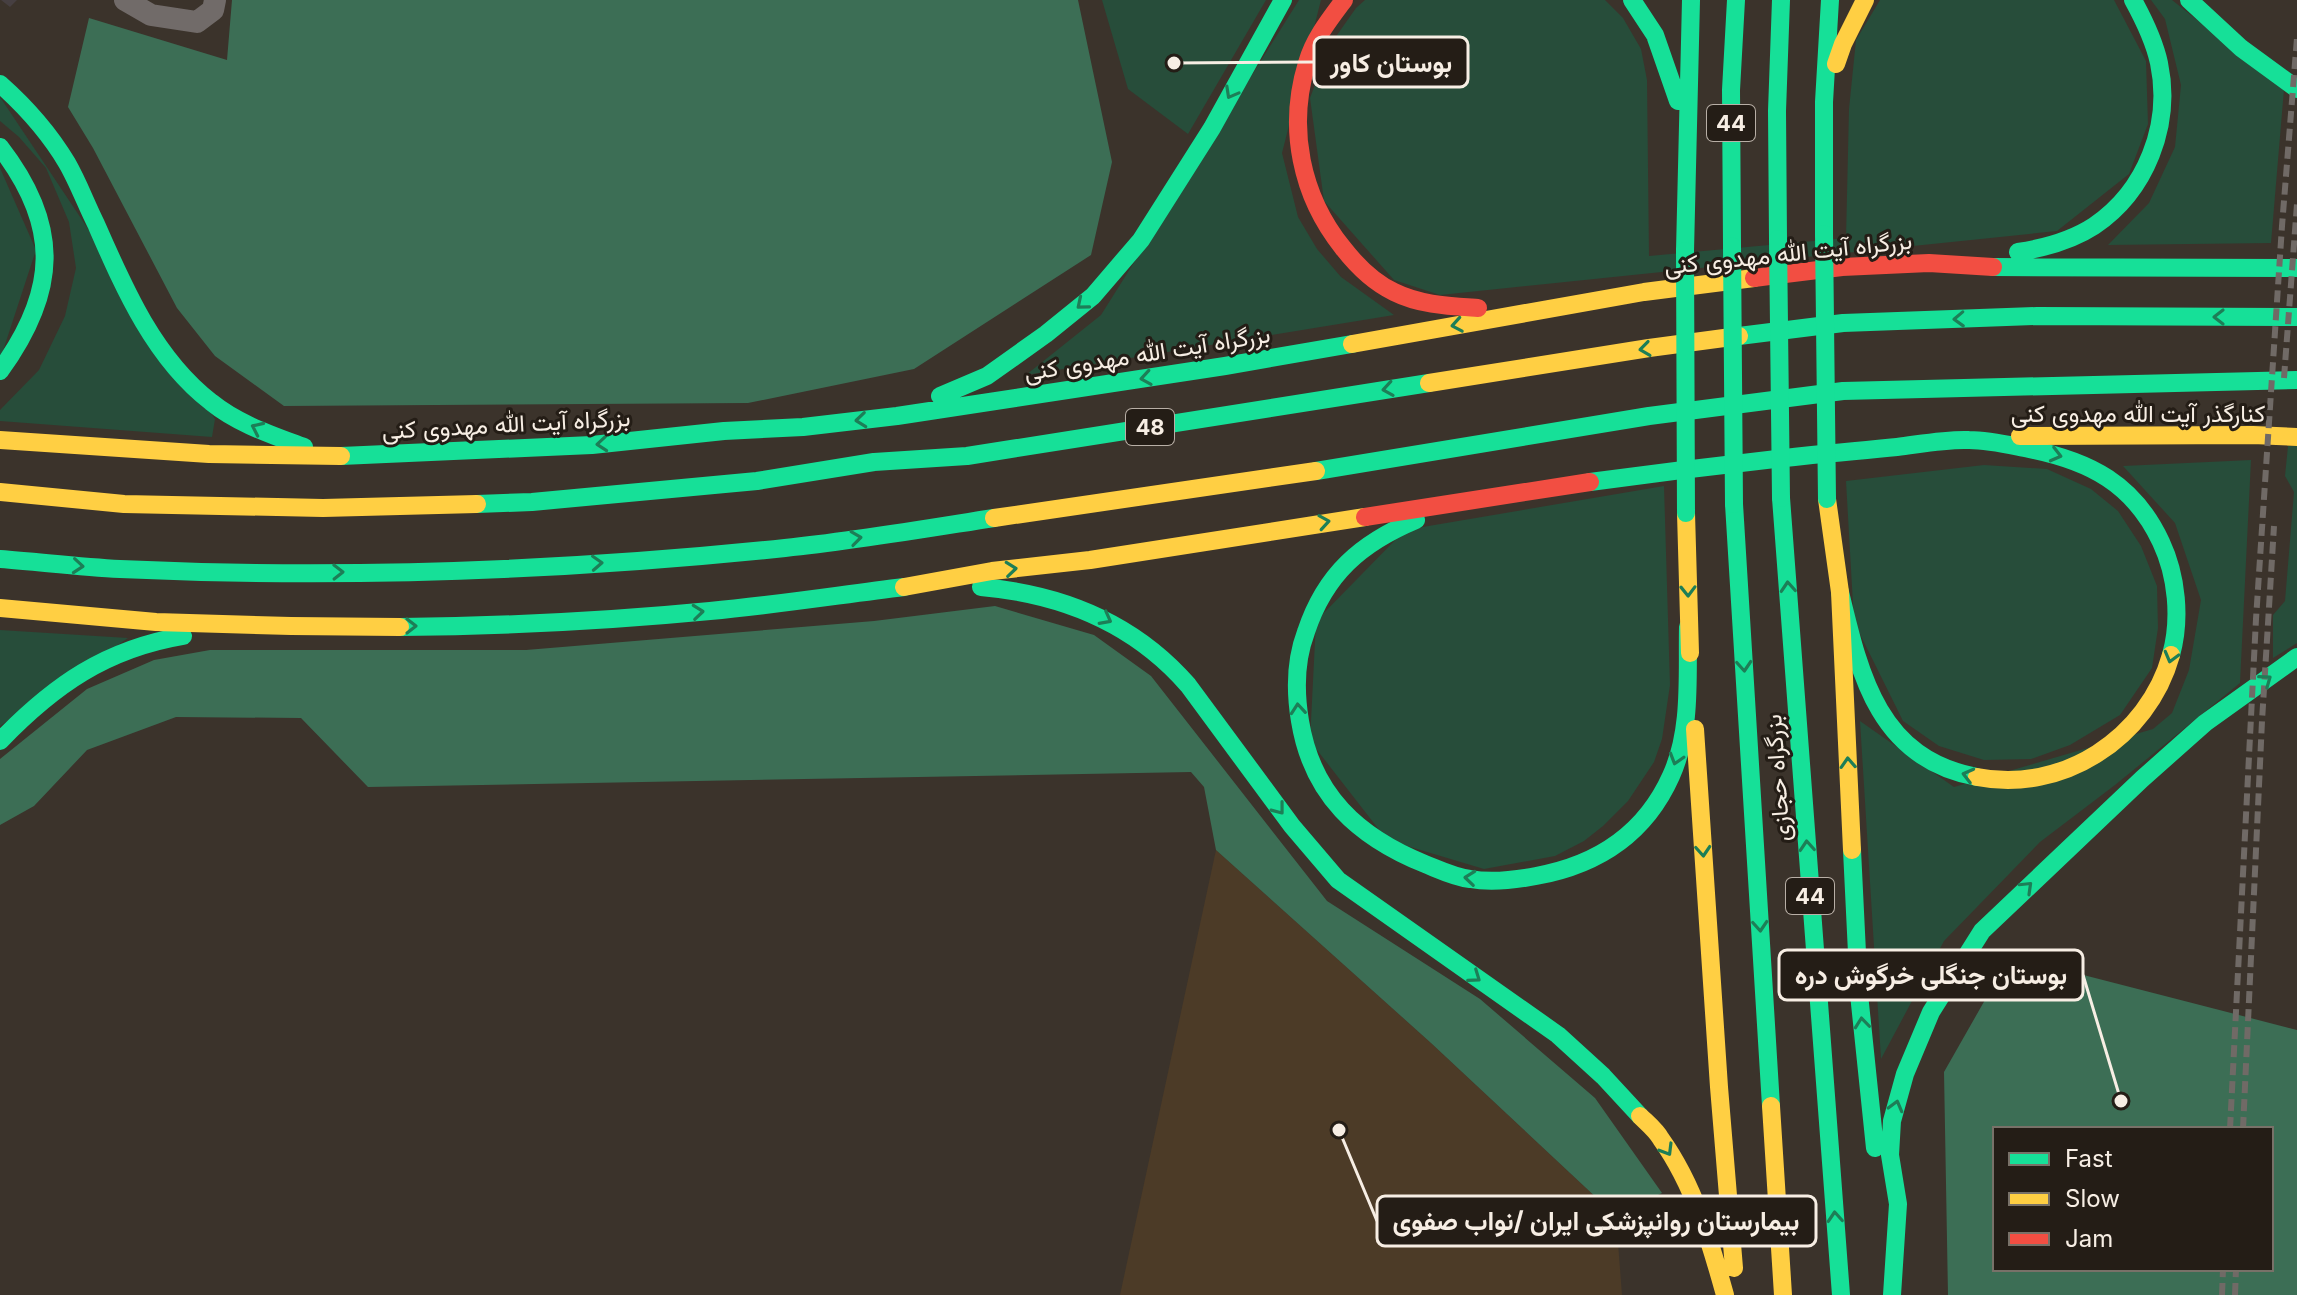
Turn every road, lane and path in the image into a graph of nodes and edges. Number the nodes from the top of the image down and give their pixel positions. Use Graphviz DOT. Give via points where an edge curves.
graph roads {
  1 [pos="125,0"];
  2 [pos="215,0"];
  3 [pos="1283,0"];
  4 [pos="1344,0"];
  5 [pos="1632,0"];
  6 [pos="1691,0"];
  7 [pos="1736,0"];
  8 [pos="1781,0"];
  9 [pos="1830,0"];
  10 [pos="1865,0"];
  11 [pos="2133,0"];
  12 [pos="2189,0"];
  13 [pos="0,84"];
  14 [pos="2297,89"];
  15 [pos="1824,102"];
  16 [pos="1688,136"];
  17 [pos="0,147"];
  18 [pos="1929,263"];
  19 [pos="2297,268"];
  20 [pos="1526,313"];
  21 [pos="2297,317"];
  22 [pos="1225,366"];
  23 [pos="0,371"];
  24 [pos="2297,380"];
  25 [pos="1149,396"];
  26 [pos="897,416"];
  27 [pos="2297,437"];
  28 [pos="968,438"];
  29 [pos="1980,439"];
  30 [pos="0,440"];
  31 [pos="556,447"];
  32 [pos="330,456"];
  33 [pos="874,462"];
  34 [pos="458,468"];
  35 [pos="281,490"];
  36 [pos="0,492"];
  37 [pos="1451,503"];
  38 [pos="171,504"];
  39 [pos="1036,513"];
  40 [pos="1082,523"];
  41 [pos="1178,527"];
  42 [pos="1294,527"];
  43 [pos="0,559"];
  44 [pos="921,585"];
  45 [pos="1840,592"];
  46 [pos="64,596"];
  47 [pos="0,608"];
  48 [pos="149,622"];
  49 [pos="277,626"];
  50 [pos="1688,627"];
  51 [pos="2297,657"];
  52 [pos="0,741"];
  53 [pos="1725,1295"];
  54 [pos="1737,1295"];
  55 [pos="1783,1295"];
  56 [pos="1841,1295"];
  57 [pos="1892,1295"];
  1 -- 2 [label="street" via="151,15 197,22 213,10"];
  3 -- 26 [label="main road, one-way" via="1212,128 1141,240 1093,296 987,376"];
  4 -- 20 [label="main road" via="1321,32 1299,91 1299,156 1308,191 1325,224 1367,275 1393,292 1424,303"];
  5 -- 16 [label="main road" via="1659,40"];
  6 -- 16 [label="main road"];
  7 -- 55 [label="main road, بزرگراه حجازی / 44, one-way, bridge" via="1731,90 1734,504"];
  56 -- 8 [label="main road, بزرگراه حجازی / 44, one-way, bridge" via="1781,498"];
  9 -- 15 [label="main road"];
  10 -- 15 [label="main road" via="1843,44"];
  11 -- 18 [label="main road" via="2152,39 2162,98 2154,149 2133,188 2106,218 2064,241"];
  12 -- 14 [label="main road"];
  32 -- 13 [label="main road, one-way" via="234,418 175,368 132,302 68,165 42,126"];
  15 -- 45 [label="main road, bridge" via="1827,499"];
  16 -- 50 [label="main road, one-way, bridge"];
  17 -- 23 [label="main road" via="27,183 45,248 32,324"];
  18 -- 19 [label="main road, بزرگراه آیت الله مهدوی کنی"];
  18 -- 20 [label="main road, بزرگراه آیت الله مهدوی کنی" via="1842,267"];
  20 -- 22 [label="main road, بزرگراه آیت الله مهدوی کنی, one-way"];
  21 -- 33 [label="main road, 48, one-way" via="2037,316 1843,323 1649,348 967,456"];
  22 -- 25 [label="main road"];
  22 -- 26 [label="main road, بزرگراه آیت الله مهدوی کنی, one-way"];
  24 -- 39 [label="main road" via="1843,391 1649,416"];
  26 -- 31 [label="main road, بزرگراه آیت الله مهدوی کنی, one-way"];
  27 -- 29 [label="main road, کنارگذر آیت الله مهدوی کنی"];
  28 -- 33 [label="main road"];
  29 -- 37 [label="main road" via="1845,450"];
  29 -- 45 [label="main road, one-way" via="2078,460 2096,469 2131,498 2157,532 2176,594 2176,638 2165,676 2140,719 2091,758 2044,777 1983,779 1951,771 1909,748 1878,710 1858,668"];
  30 -- 32 [label="main road, بزرگراه آیت الله مهدوی کنی"];
  31 -- 32 [label="main road, بزرگراه آیت الله مهدوی کنی"];
  31 -- 34 [label="main road"];
  33 -- 38 [label="main road, 48" via="757,481 532,502 323,508"];
  35 -- 38 [label="main road"];
  36 -- 38 [label="main road, 48"];
  42 -- 37 [label="main road, one-way"];
  50 -- 37 [label="main road, one-way" via="1681,745 1671,775 1633,831 1580,866 1505,881 1458,877 1399,853 1368,836 1329,795 1300,723 1298,667 1315,607 1354,554 1382,534"];
  39 -- 40 [label="main road"];
  43 -- 39 [label="main road, one-way" via="151,570 467,570 787,548"];
  41 -- 42 [label="main road"];
  44 -- 42 [label="main road, one-way"];
  49 -- 44 [label="main road, one-way" via="563,622 699,612"];
  44 -- 53 [label="main road, one-way" via="1005,588 1082,607 1164,659 1338,880 1558,1035 1661,1138 1708,1234"];
  57 -- 45 [label="main road, one-way" via="1859,994"];
  46 -- 48 [label="main road"];
  47 -- 48 [label="main road"];
  48 -- 49 [label="main road"];
  49 -- 52 [label="main road" via="172,637 125,649 71,677"];
  50 -- 54 [label="main road, one-way"];
  57 -- 51 [label="main road, one-way" via="1898,1204 1890,1155 1892,1121 1931,1012 1982,931 2205,723"];
}
